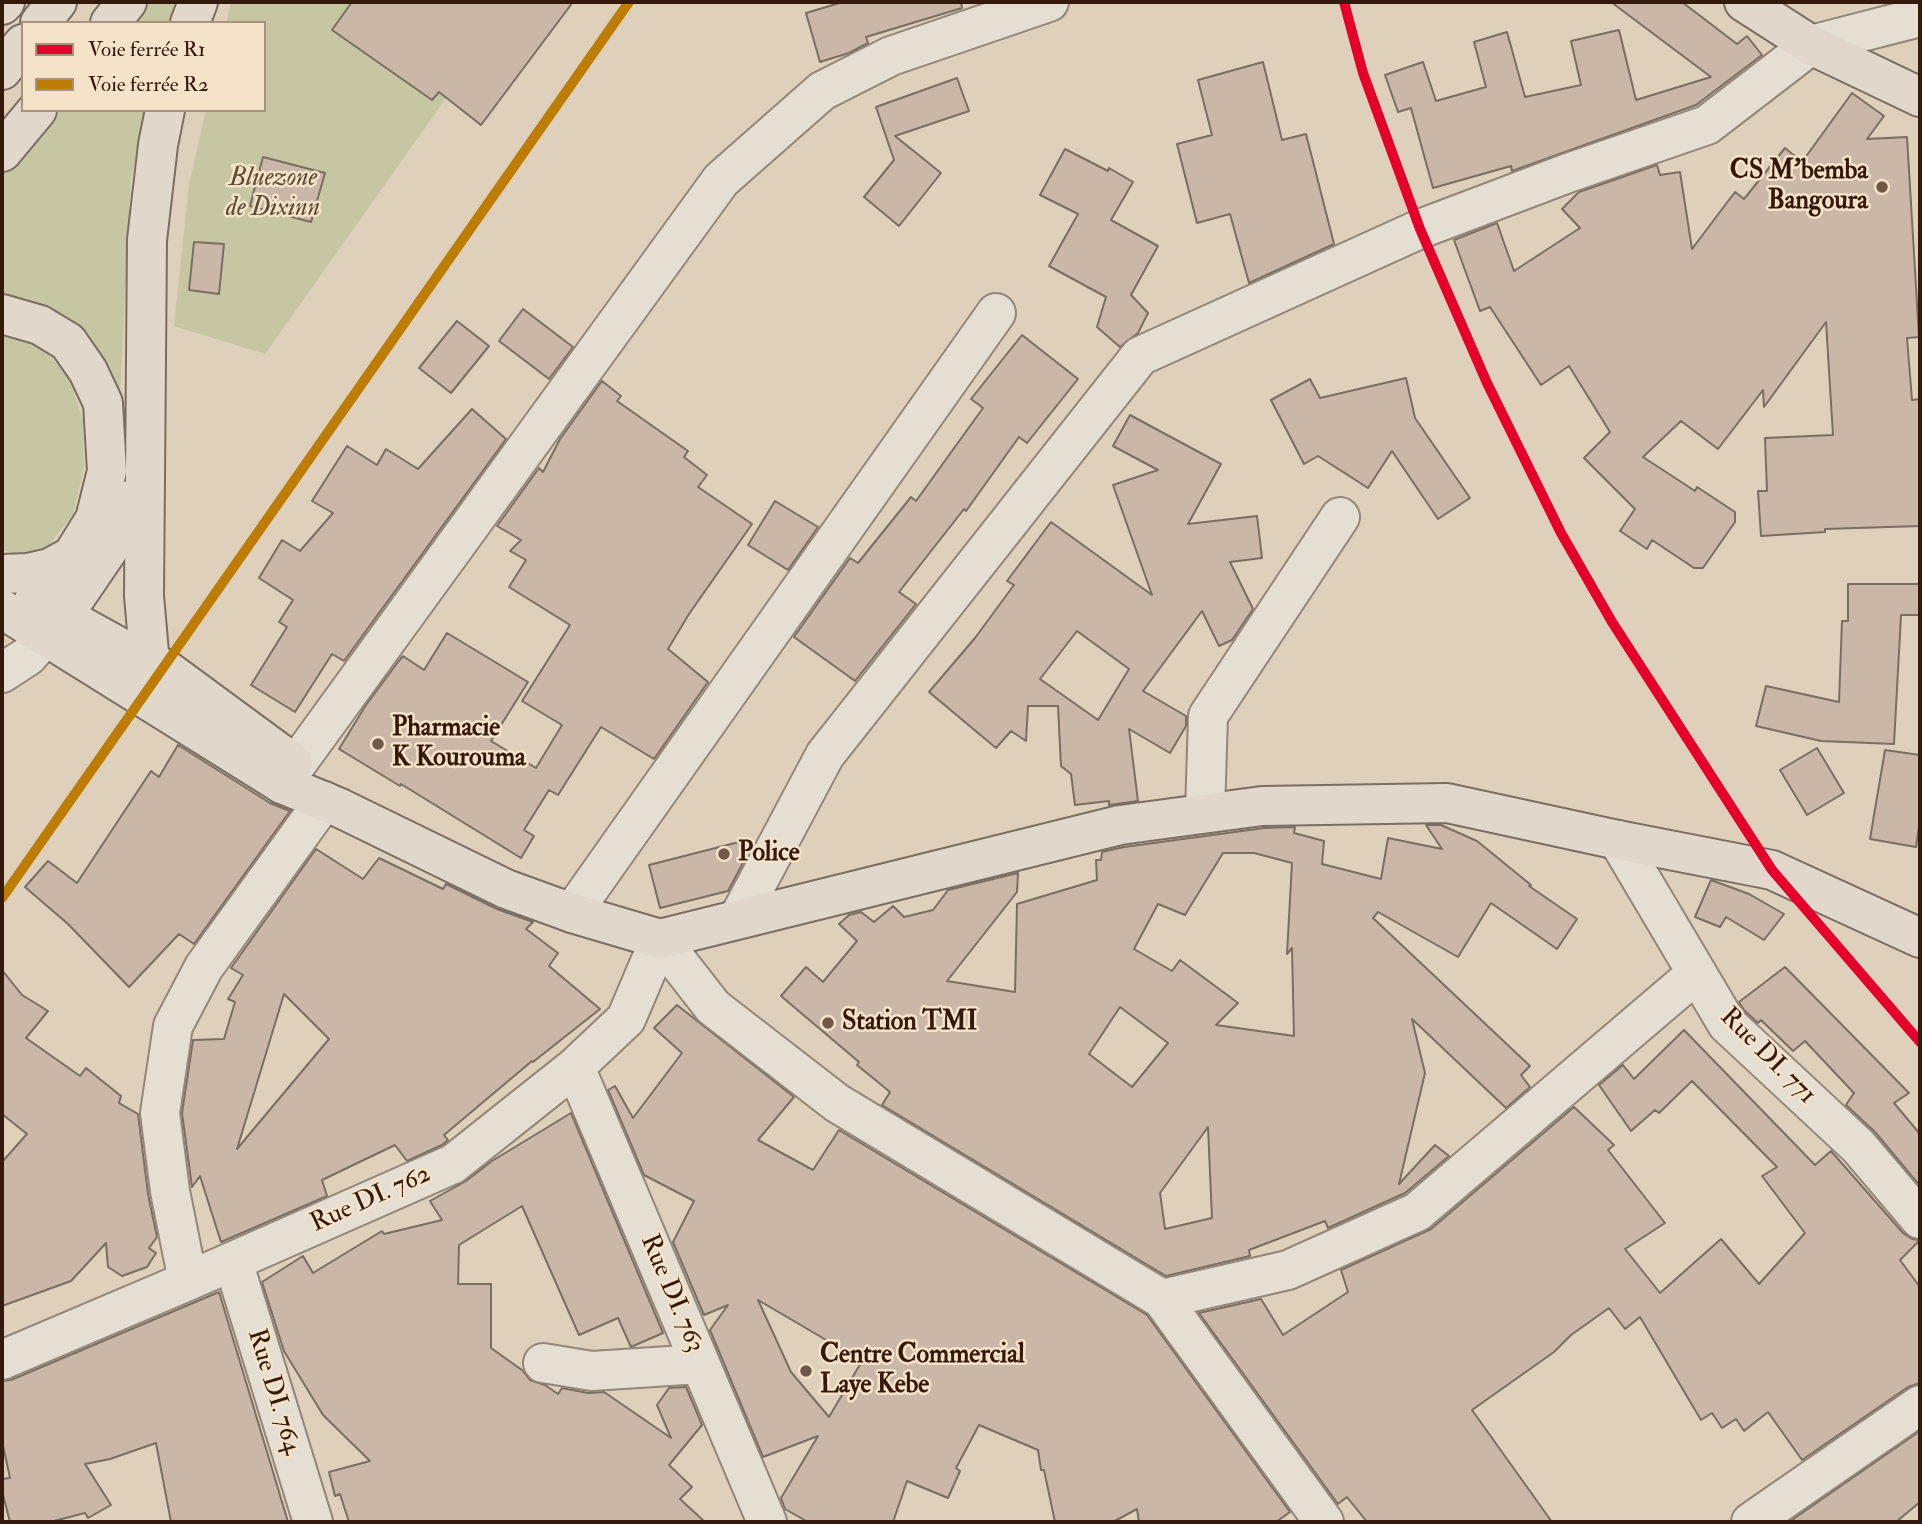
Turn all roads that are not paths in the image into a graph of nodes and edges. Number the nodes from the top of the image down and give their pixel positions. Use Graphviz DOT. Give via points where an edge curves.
graph roads {
  1 [pos="57,2"];
  2 [pos="127,2"];
  3 [pos="198,2"];
  4 [pos="1049,2"];
  5 [pos="1744,2"];
  6 [pos="1920,17"];
  7 [pos="42,21"];
  8 [pos="112,21"];
  9 [pos="191,21"];
  10 [pos="1811,45"];
  11 [pos="21,46"];
  12 [pos="2,70"];
  13 [pos="1920,97"];
  14 [pos="35,112"];
  15 [pos="164,112"];
  16 [pos="2,152"];
  17 [pos="996,313"];
  18 [pos="2,314"];
  19 [pos="143,469"];
  20 [pos="1340,517"];
  21 [pos="72,556"];
  22 [pos="2,576"];
  23 [pos="29,622"];
  24 [pos="150,664"];
  25 [pos="2,673"];
  26 [pos="288,774"];
  27 [pos="332,804"];
  28 [pos="1205,813"];
  29 [pos="1618,840"];
  30 [pos="572,913"];
  31 [pos="738,919"];
  32 [pos="1920,938"];
  33 [pos="660,939"];
  34 [pos="1696,973"];
  35 [pos="575,1067"];
  36 [pos="1920,1219"];
  37 [pos="233,1261"];
  38 [pos="188,1281"];
  39 [pos="1162,1298"];
  40 [pos="2,1360"];
  41 [pos="543,1363"];
  42 [pos="700,1364"];
  43 [pos="1920,1405"];
  44 [pos="313,1522"];
  45 [pos="767,1522"];
  46 [pos="1324,1522"];
  47 [pos="1751,1522"];
  1 -- 7 [label="main road"];
  2 -- 8 [label="main road"];
  3 -- 9 [label="main road"];
  4 -- 26 [label="street" via="891,56 822,91 722,180"];
  5 -- 10 [label="main road"];
  6 -- 10 [label="street"];
  10 -- 13 [label="main road"];
  10 -- 31 [label="street" via="1707,125 1420,229 1140,356 825,755"];
  11 -- 12 [label="main road"];
  14 -- 16 [label="main road"];
  15 -- 19 [label="main road" via="146,240"];
  17 -- 30 [label="street"];
  18 -- 21 [label="main road" via="40,325 68,342 103,403 107,471 95,519"];
  19 -- 23 [label="main road" via="108,550"];
  19 -- 24 [label="main road" via="144,596"];
  20 -- 28 [label="street" via="1208,716"];
  21 -- 22 [label="main road" via="50,568"];
  21 -- 23 [label="main road"];
  22 -- 23 [label="main road"];
  23 -- 24 [label="main road"];
  23 -- 25 [label="street" via="29,656"];
  23 -- 26 [label="main road"];
  24 -- 26 [label="main road" via="164,668"];
  26 -- 27 [label="main road"];
  27 -- 30 [label="main road" via="506,889"];
  27 -- 38 [label="street" via="204,967 173,1026 160,1112"];
  28 -- 29 [label="main road" via="1262,806 1447,803"];
  28 -- 31 [label="main road" via="1120,825"];
  29 -- 32 [label="main road" via="1772,870"];
  29 -- 34 [label="street, Rue DI. 771"];
  30 -- 33 [label="main road"];
  31 -- 33 [label="main road"];
  33 -- 35 [label="street, Rue DI. 762" via="626,1019"];
  33 -- 39 [label="street" via="713,1007 837,1103"];
  34 -- 36 [label="street, Rue DI. 771" via="1727,1024 1858,1146"];
  34 -- 39 [label="street" via="1417,1212 1288,1270"];
  35 -- 37 [label="street, Rue DI. 762" via="453,1164"];
  35 -- 42 [label="street, Rue DI. 763"];
  37 -- 38 [label="street, Rue DI. 762"];
  37 -- 44 [label="street, Rue DI. 764"];
  38 -- 40 [label="street, Rue DI. 762"];
  39 -- 46 [label="street"];
  41 -- 42 [label="street" via="592,1371"];
  42 -- 45 [label="street, Rue DI. 763"];
  43 -- 47 [label="street"];
}
